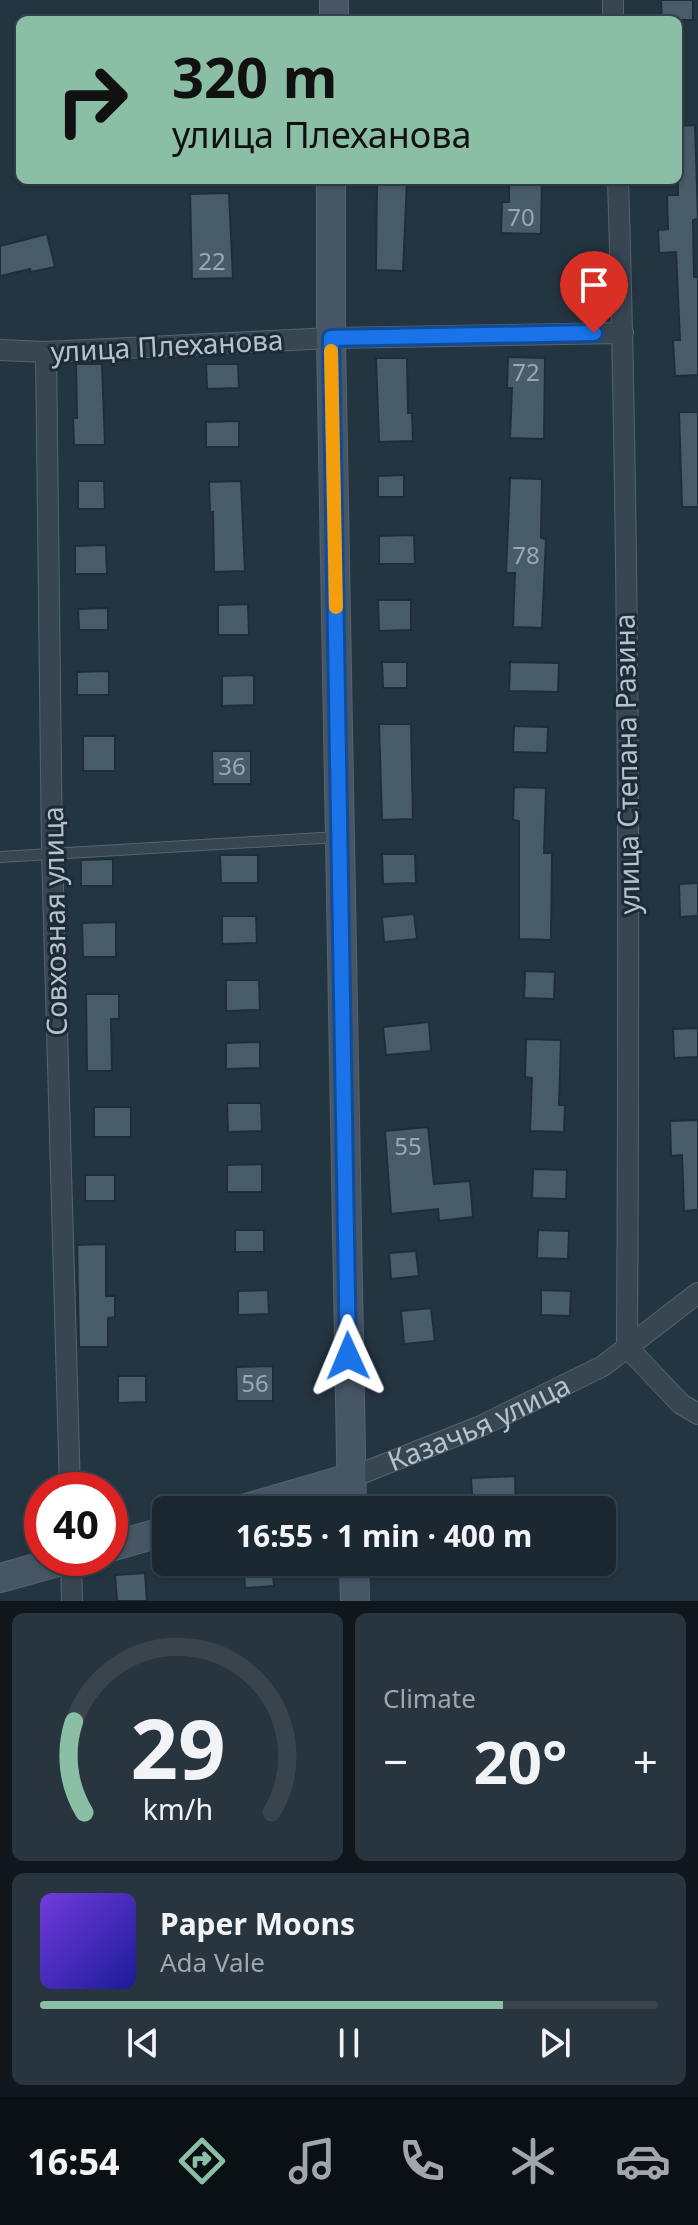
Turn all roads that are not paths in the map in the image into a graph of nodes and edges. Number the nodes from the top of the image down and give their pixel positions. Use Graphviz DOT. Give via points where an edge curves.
graph roads {
  1 [pos="331,184"];
  2 [pos="618,184"];
  3 [pos="623,333"];
  4 [pos="331,338"];
  5 [pos="0,350"];
  6 [pos="46,352"];
  7 [pos="340,836"];
  8 [pos="52,852"];
  9 [pos="0,857"];
  10 [pos="698,1293"];
  11 [pos="627,1347"];
  12 [pos="698,1414"];
  13 [pos="69,1472"];
  14 [pos="350,1478"];
  15 [pos="288,1496"];
  16 [pos="351,1496"];
  17 [pos="152,1535"];
  18 [pos="128,1542"];
  19 [pos="24,1571"];
  20 [pos="72,1576"];
  21 [pos="354,1576"];
  22 [pos="0,1578"];
  23 [pos="72,1601"];
  24 [pos="355,1601"];
  1 -- 4 [label="street"];
  2 -- 3 [label="street, улица Степана Разина"];
  3 -- 4 [label="street, улица Плеханова"];
  3 -- 11 [label="street, улица Степана Разина"];
  4 -- 6 [label="street, улица Плеханова"];
  4 -- 7 [label="street"];
  5 -- 6 [label="street, улица Плеханова"];
  6 -- 8 [label="street, Совхозная улица"];
  7 -- 8 [label="lane"];
  7 -- 14 [label="street"];
  8 -- 9 [label="lane"];
  8 -- 13 [label="street, Совхозная улица"];
  10 -- 11 [label="street, Казачья улица"];
  11 -- 12 [label="street" via="681,1404"];
  11 -- 14 [label="street, Казачья улица" via="603,1366 481,1426"];
  14 -- 15 [label="street, Казачья улица"];
  14 -- 16 [label="street"];
  17 -- 18 [label="street"];
  19 -- 22 [label="street"];
  20 -- 23 [label="street"];
  21 -- 24 [label="street"];
}
